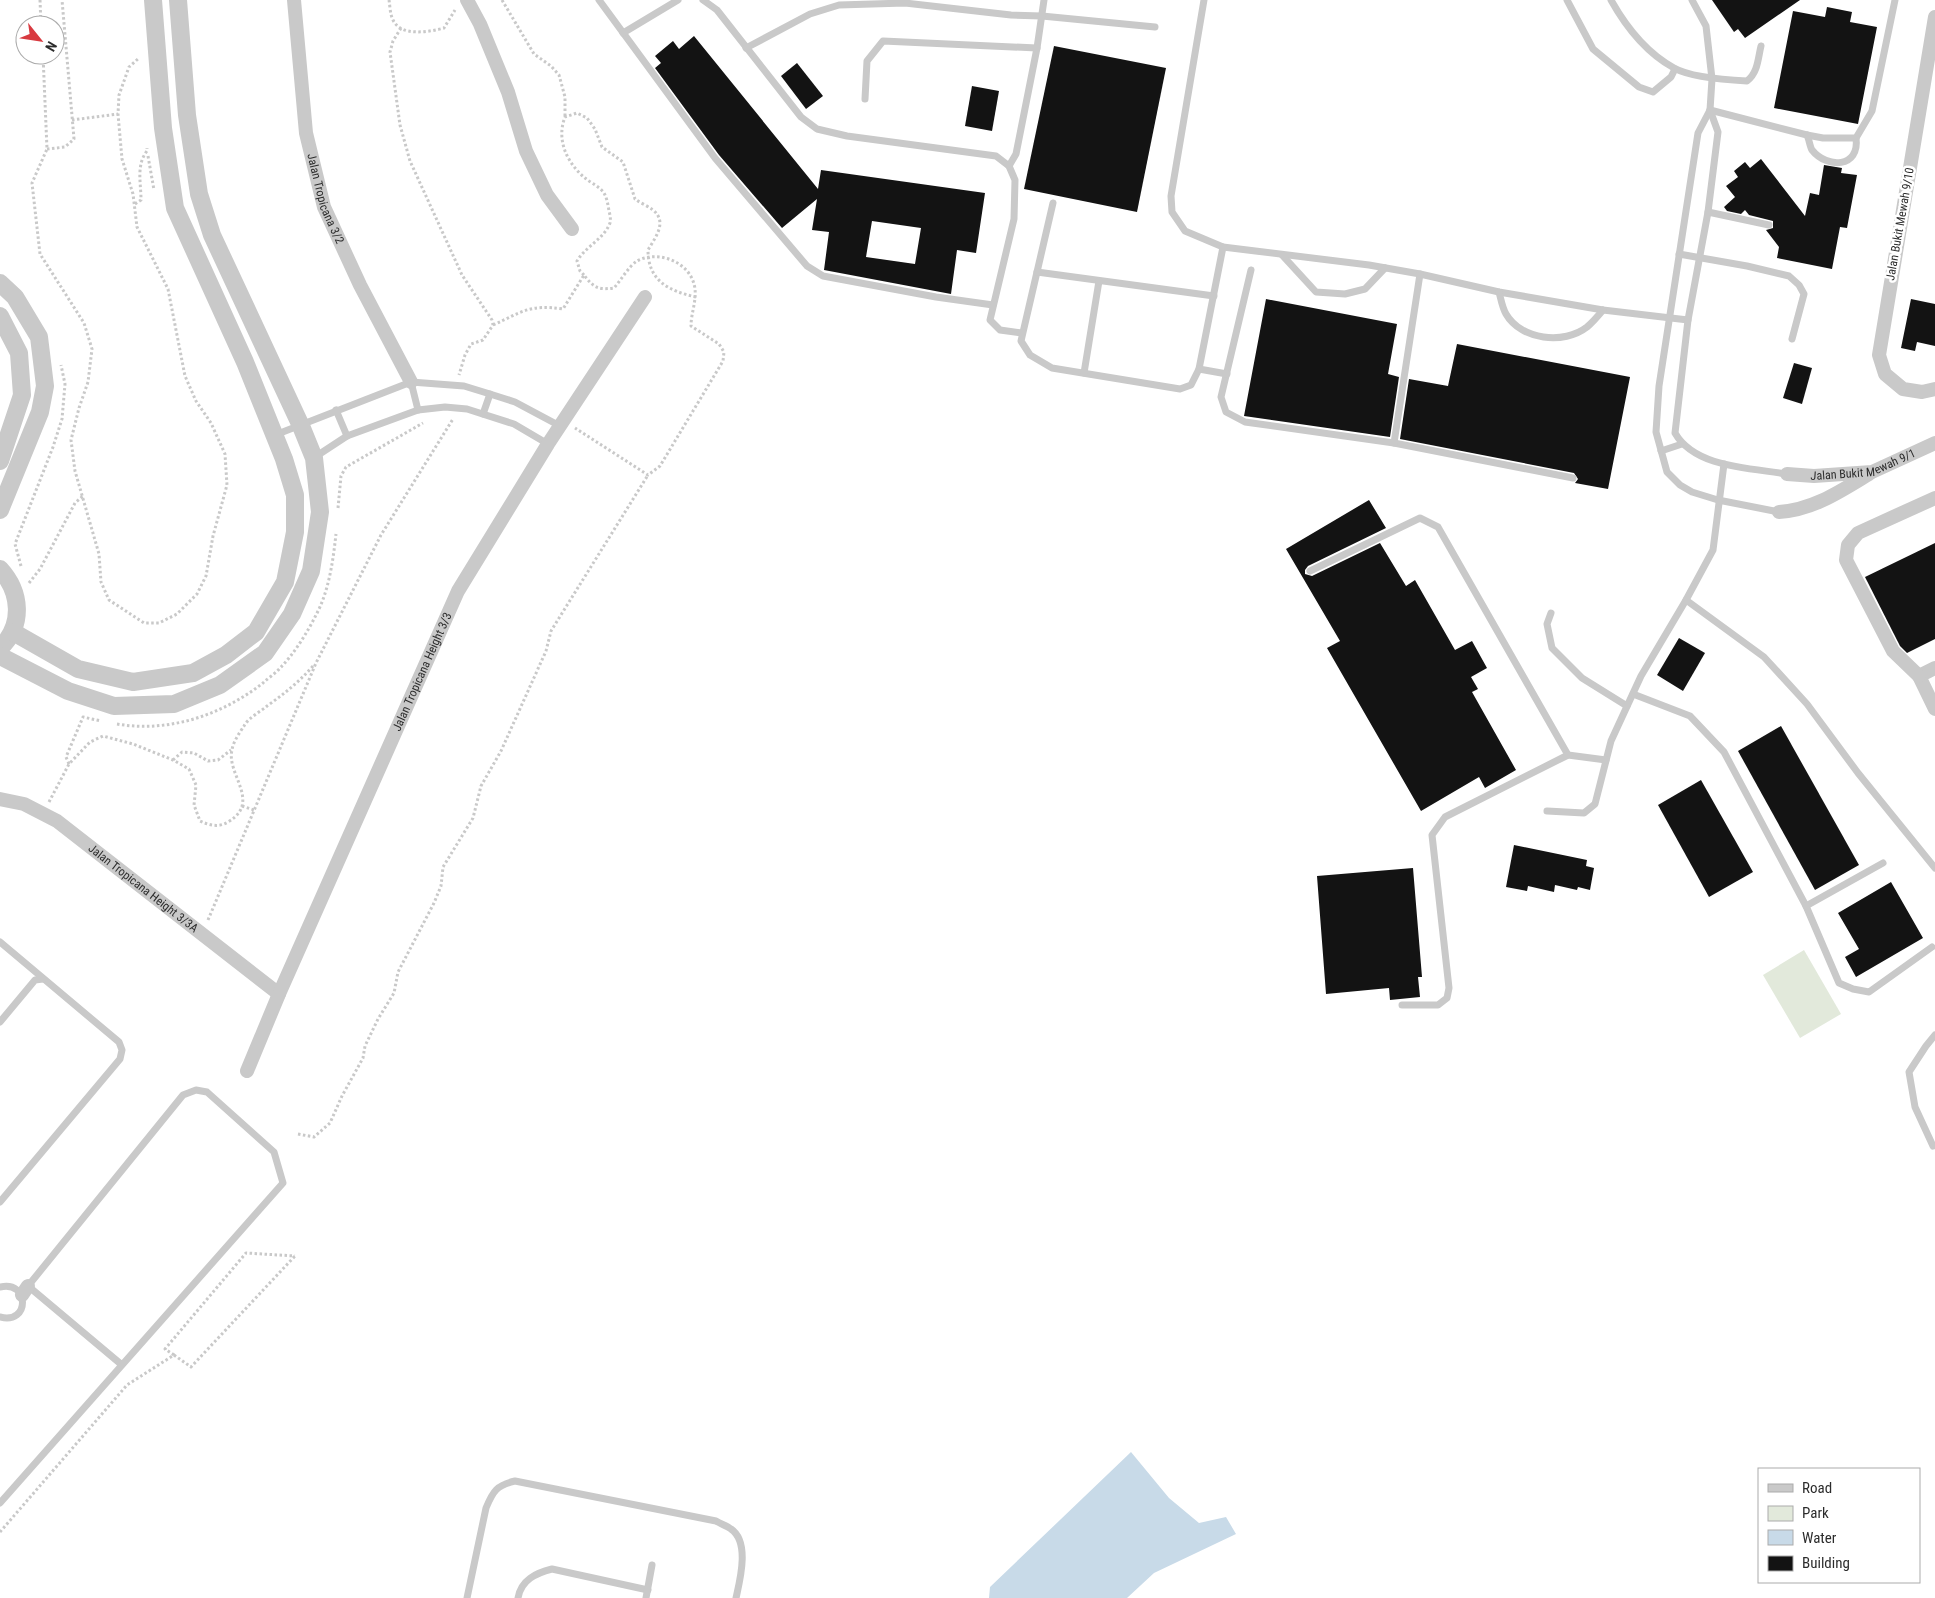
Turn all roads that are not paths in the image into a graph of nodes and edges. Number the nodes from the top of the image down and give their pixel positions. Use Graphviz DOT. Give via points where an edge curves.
graph roads {
  1 [pos="153,0"];
  2 [pos="178,0"];
  3 [pos="294,0"];
  4 [pos="468,0"];
  5 [pos="599,0"];
  6 [pos="678,0"];
  7 [pos="703,0"];
  8 [pos="827,0"];
  9 [pos="1044,0"];
  10 [pos="1204,0"];
  11 [pos="1567,0"];
  12 [pos="1611,0"];
  13 [pos="1692,0"];
  14 [pos="1894,0"];
  15 [pos="905,1"];
  16 [pos="826,8"];
  17 [pos="1042,16"];
  18 [pos="1935,17"];
  19 [pos="1155,27"];
  20 [pos="623,33"];
  21 [pos="1761,46"];
  22 [pos="746,48"];
  23 [pos="1037,48"];
  24 [pos="1675,69"];
  25 [pos="1712,79"];
  26 [pos="865,99"];
  27 [pos="1710,110"];
  28 [pos="1807,135"];
  29 [pos="1856,138"];
  30 [pos="1009,166"];
  31 [pos="1053,203"];
  32 [pos="1708,212"];
  33 [pos="1769,225"];
  34 [pos="572,229"];
  35 [pos="1223,247"];
  36 [pos="1679,254"];
  37 [pos="1281,255"];
  38 [pos="1699,257"];
  39 [pos="1385,268"];
  40 [pos="1251,270"];
  41 [pos="1037,272"];
  42 [pos="1420,274"];
  43 [pos="1099,281"];
  44 [pos="0,283"];
  45 [pos="1499,292"];
  46 [pos="1214,296"];
  47 [pos="645,297"];
  48 [pos="993,305"];
  49 [pos="1603,310"];
  50 [pos="0,316"];
  51 [pos="1668,317"];
  52 [pos="1688,320"];
  53 [pos="1022,333"];
  54 [pos="1792,339"];
  55 [pos="1198,369"];
  56 [pos="1084,373"];
  57 [pos="1226,374"];
  58 [pos="411,382"];
  59 [pos="1935,389"];
  60 [pos="490,394"];
  61 [pos="336,410"];
  62 [pos="418,410"];
  63 [pos="483,414"];
  64 [pos="562,424"];
  65 [pos="301,426"];
  66 [pos="274,435"];
  67 [pos="347,436"];
  68 [pos="1394,443"];
  69 [pos="1935,443"];
  70 [pos="548,444"];
  71 [pos="1682,444"];
  72 [pos="1660,451"];
  73 [pos="314,458"];
  74 [pos="0,461"];
  75 [pos="1724,464"];
  76 [pos="1872,472"];
  77 [pos="1787,474"];
  78 [pos="1573,478"];
  79 [pos="1935,498"];
  80 [pos="1718,500"];
  81 [pos="0,510"];
  82 [pos="1779,512"];
  83 [pos="0,569"];
  84 [pos="1310,571"];
  85 [pos="1686,600"];
  86 [pos="1551,612"];
  87 [pos="12,632"];
  88 [pos="0,648"];
  89 [pos="0,656"];
  90 [pos="1935,668"];
  91 [pos="1919,676"];
  92 [pos="1633,694"];
  93 [pos="1627,706"];
  94 [pos="1935,709"];
  95 [pos="1568,755"];
  96 [pos="1606,760"];
  97 [pos="0,799"];
  98 [pos="1548,811"];
  99 [pos="1883,863"];
  100 [pos="1935,868"];
  101 [pos="1806,906"];
  102 [pos="0,942"];
  103 [pos="1932,947"];
  104 [pos="43,979"];
  105 [pos="278,994"];
  106 [pos="1402,1005"];
  107 [pos="0,1022"];
  108 [pos="1935,1035"];
  109 [pos="247,1071"];
  110 [pos="1932,1146"];
  111 [pos="0,1202"];
  112 [pos="0,1287"];
  113 [pos="25,1291"];
  114 [pos="0,1317"];
  115 [pos="122,1365"];
  116 [pos="0,1503"];
  117 [pos="652,1565"];
  118 [pos="648,1590"];
  119 [pos="467,1598"];
  120 [pos="518,1598"];
  121 [pos="646,1598"];
  122 [pos="736,1598"];
  1 -- 66 [label="street" via="163,128 175,208 245,362"];
  2 -- 65 [label="street" via="187,115 199,194 212,235"];
  3 -- 58 [label="street, Jalan Tropicana 3/2" via="306,133 324,207"];
  4 -- 34 [label="street" via="508,92 526,151 547,195"];
  5 -- 20 [label="lane"];
  6 -- 20 [label="lane"];
  7 -- 22 [label="lane" via="717,10"];
  8 -- 16 [label="lane"];
  9 -- 17 [label="lane"];
  10 -- 35 [label="lane" via="1170,196 1172,212 1185,231"];
  11 -- 24 [label="lane" via="1593,50 1639,87 1653,92 1671,77"];
  12 -- 24 [label="lane" via="1623,21 1647,48"];
  13 -- 25 [label="lane" via="1706,26"];
  14 -- 29 [label="lane" via="1872,112"];
  15 -- 16 [label="lane"];
  15 -- 17 [label="lane"];
  16 -- 22 [label="lane"];
  17 -- 19 [label="lane"];
  17 -- 23 [label="lane"];
  18 -- 59 [label="street, Jalan Bukit Mewah 9/10" via="1878,354 1885,374 1903,389 1922,392"];
  20 -- 48 [label="lane" via="715,158 807,266 823,276"];
  21 -- 25 [label="lane" via="1757,66 1747,81"];
  22 -- 30 [label="lane" via="801,117 817,129 996,156"];
  23 -- 26 [label="lane" via="884,41 867,61"];
  23 -- 30 [label="lane" via="1016,154"];
  24 -- 25 [label="lane"];
  25 -- 27 [label="lane"];
  27 -- 28 [label="lane"];
  27 -- 32 [label="lane" via="1718,132"];
  27 -- 36 [label="lane" via="1698,133"];
  28 -- 29 [label="lane"];
  28 -- 29 [label="lane" via="1812,150 1837,163 1844,163 1852,157 1857,147"];
  30 -- 48 [label="lane" via="1015,180 1014,218"];
  31 -- 41 [label="lane"];
  32 -- 33 [label="lane"];
  32 -- 38 [label="lane"];
  35 -- 37 [label="lane"];
  35 -- 46 [label="lane"];
  36 -- 38 [label="lane"];
  36 -- 51 [label="lane"];
  37 -- 39 [label="lane"];
  37 -- 39 [label="lane" via="1316,292 1346,294 1365,289"];
  38 -- 52 [label="lane"];
  38 -- 54 [label="lane" via="1789,276 1804,294"];
  39 -- 42 [label="lane"];
  40 -- 57 [label="lane"];
  41 -- 43 [label="lane"];
  41 -- 53 [label="lane"];
  42 -- 45 [label="lane"];
  42 -- 68 [label="lane"];
  43 -- 46 [label="lane"];
  43 -- 56 [label="lane"];
  44 -- 81 [label="street" via="14,297 39,337 45,386 40,412"];
  45 -- 49 [label="lane"];
  45 -- 49 [label="lane" via="1505,313 1517,328 1542,337 1564,338 1586,328"];
  46 -- 55 [label="lane"];
  47 -- 64 [label="street, Jalan Tropicana Height 3/3"];
  48 -- 53 [label="lane" via="990,320 1000,330"];
  49 -- 51 [label="lane"];
  50 -- 74 [label="street" via="19,353 22,395"];
  51 -- 52 [label="lane"];
  51 -- 72 [label="lane" via="1658,386 1656,432"];
  52 -- 71 [label="lane" via="1675,433"];
  53 -- 56 [label="lane" via="1021,341 1030,356 1052,368"];
  55 -- 56 [label="lane" via="1191,384 1180,389"];
  55 -- 57 [label="lane"];
  57 -- 68 [label="lane" via="1221,397 1226,412 1245,422"];
  58 -- 60 [label="lane" via="457,386"];
  58 -- 61 [label="lane"];
  58 -- 62 [label="lane"];
  60 -- 63 [label="lane"];
  60 -- 64 [label="lane"];
  61 -- 65 [label="lane"];
  61 -- 67 [label="lane"];
  62 -- 63 [label="lane" via="445,407"];
  62 -- 67 [label="lane"];
  63 -- 70 [label="lane" via="514,424"];
  64 -- 70 [label="street, Jalan Tropicana Height 3/3"];
  65 -- 66 [label="lane"];
  65 -- 73 [label="street"];
  66 -- 87 [label="street" via="295,495 295,532 286,582 256,632 226,655 193,673 133,682 78,669"];
  67 -- 73 [label="lane"];
  68 -- 78 [label="lane"];
  69 -- 76 [label="street, Jalan Bukit Mewah 9/1"];
  70 -- 105 [label="street, Jalan Tropicana Height 3/3" via="458,591"];
  71 -- 72 [label="lane"];
  71 -- 75 [label="lane" via="1703,458"];
  72 -- 80 [label="lane" via="1672,479 1692,492"];
  73 -- 89 [label="street" via="320,512 311,571 292,614 265,653 220,686 174,704 114,706 68,691"];
  75 -- 77 [label="lane"];
  75 -- 80 [label="lane"];
  76 -- 77 [label="street, Jalan Bukit Mewah 9/1" via="1814,476"];
  76 -- 82 [label="street" via="1816,503 1794,511"];
  79 -- 91 [label="street" via="1858,533 1848,545 1846,560 1893,651"];
  80 -- 82 [label="lane"];
  80 -- 85 [label="lane" via="1713,550"];
  83 -- 87 [label="street" via="9,579 16,596 17,614"];
  84 -- 95 [label="lane" via="1420,518 1438,527"];
  85 -- 92 [label="lane"];
  85 -- 100 [label="lane" via="1764,657 1807,704"];
  86 -- 93 [label="lane" via="1547,624 1552,648 1582,678"];
  87 -- 88 [label="street"];
  90 -- 91 [label="street"];
  91 -- 94 [label="street"];
  92 -- 93 [label="lane"];
  92 -- 101 [label="lane" via="1690,716 1724,752"];
  93 -- 96 [label="lane"];
  95 -- 96 [label="lane"];
  95 -- 106 [label="lane" via="1445,817 1432,835 1449,988 1447,998 1438,1004"];
  96 -- 98 [label="lane" via="1595,804 1584,813"];
  97 -- 105 [label="street, Jalan Tropicana Height 3/3A" via="24,804 57,821"];
  99 -- 101 [label="lane"];
  101 -- 103 [label="lane" via="1839,983 1853,989 1869,992"];
  102 -- 104 [label="lane"];
  104 -- 107 [label="lane" via="35,980"];
  104 -- 111 [label="lane" via="119,1042 122,1050 120,1059"];
  105 -- 109 [label="street, Jalan Tropicana Height 3/3"];
  108 -- 110 [label="lane" via="1909,1072 1915,1107"];
  112 -- 113 [label="lane" via="10,1286"];
  113 -- 114 [label="lane" via="23,1306 17,1315"];
  113 -- 115 [label="lane"];
  113 -- 115 [label="lane" via="183,1095 196,1090 207,1092 274,1152 283,1183"];
  115 -- 116 [label="lane"];
  117 -- 118 [label="lane"];
  118 -- 120 [label="lane" via="552,1569 537,1573 526,1582"];
  118 -- 121 [label="lane"];
  119 -- 122 [label="lane" via="491,1495 501,1484 515,1481 716,1521 733,1530 743,1561"];
}
